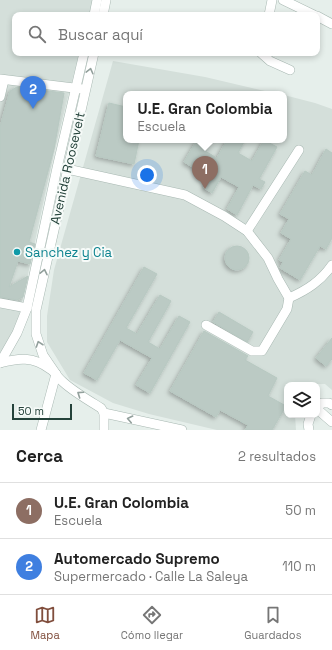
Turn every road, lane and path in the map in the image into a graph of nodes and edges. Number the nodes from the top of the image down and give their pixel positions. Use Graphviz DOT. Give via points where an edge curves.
graph roads {
  1 [pos="97,0"];
  2 [pos="106,0"];
  3 [pos="272,0"];
  4 [pos="283,0"];
  5 [pos="95,12"];
  6 [pos="104,12"];
  7 [pos="270,12"];
  8 [pos="308,12"];
  9 [pos="320,18"];
  10 [pos="332,24"];
  11 [pos="84,56"];
  12 [pos="93,56"];
  13 [pos="264,56"];
  14 [pos="290,70"];
  15 [pos="2,80"];
  16 [pos="80,89"];
  17 [pos="0,96"];
  18 [pos="298,150"];
  19 [pos="67,169"];
  20 [pos="247,230"];
  21 [pos="332,265"];
  22 [pos="289,298"];
  23 [pos="0,303"];
  24 [pos="27,308"];
  25 [pos="206,325"];
  26 [pos="0,363"];
  27 [pos="56,374"];
  28 [pos="320,405"];
  29 [pos="332,405"];
  30 [pos="320,411"];
  31 [pos="104,414"];
  32 [pos="310,418"];
  33 [pos="332,422"];
  34 [pos="41,430"];
  35 [pos="104,430"];
  36 [pos="182,430"];
  37 [pos="309,430"];
  1 -- 5 [label="street"];
  2 -- 6 [label="street"];
  3 -- 7 [label="street"];
  4 -- 8 [label="street"];
  9 -- 10 [label="street"];
  11 -- 16 [label="street, Avenida Roosevelt"];
  16 -- 12 [label="street, Avenida Roosevelt, one-way"];
  13 -- 14 [label="street"];
  15 -- 16 [label="street"];
  15 -- 17 [label="street"];
  16 -- 19 [label="street, Avenida Roosevelt"];
  16 -- 24 [label="street, Avenida Roosevelt"];
  18 -- 20 [label="street"];
  19 -- 20 [label="street" via="185,195"];
  27 -- 19 [label="street, Avenida Roosevelt, one-way" via="39,345 36,316"];
  20 -- 22 [label="street" via="268,258"];
  21 -- 22 [label="street" via="326,274 310,287"];
  22 -- 25 [label="street" via="287,309 262,351 252,351"];
  23 -- 24 [label="street"];
  24 -- 26 [label="street, Avenida Roosevelt" via="17,333"];
  26 -- 27 [label="street" via="26,358"];
  31 -- 27 [label="street, one-way" via="101,408 77,393"];
  27 -- 34 [label="street"];
  28 -- 29 [label="street"];
  30 -- 33 [label="street"];
  31 -- 35 [label="street"];
  36 -- 31 [label="street, one-way"];
  32 -- 37 [label="street"];
}
